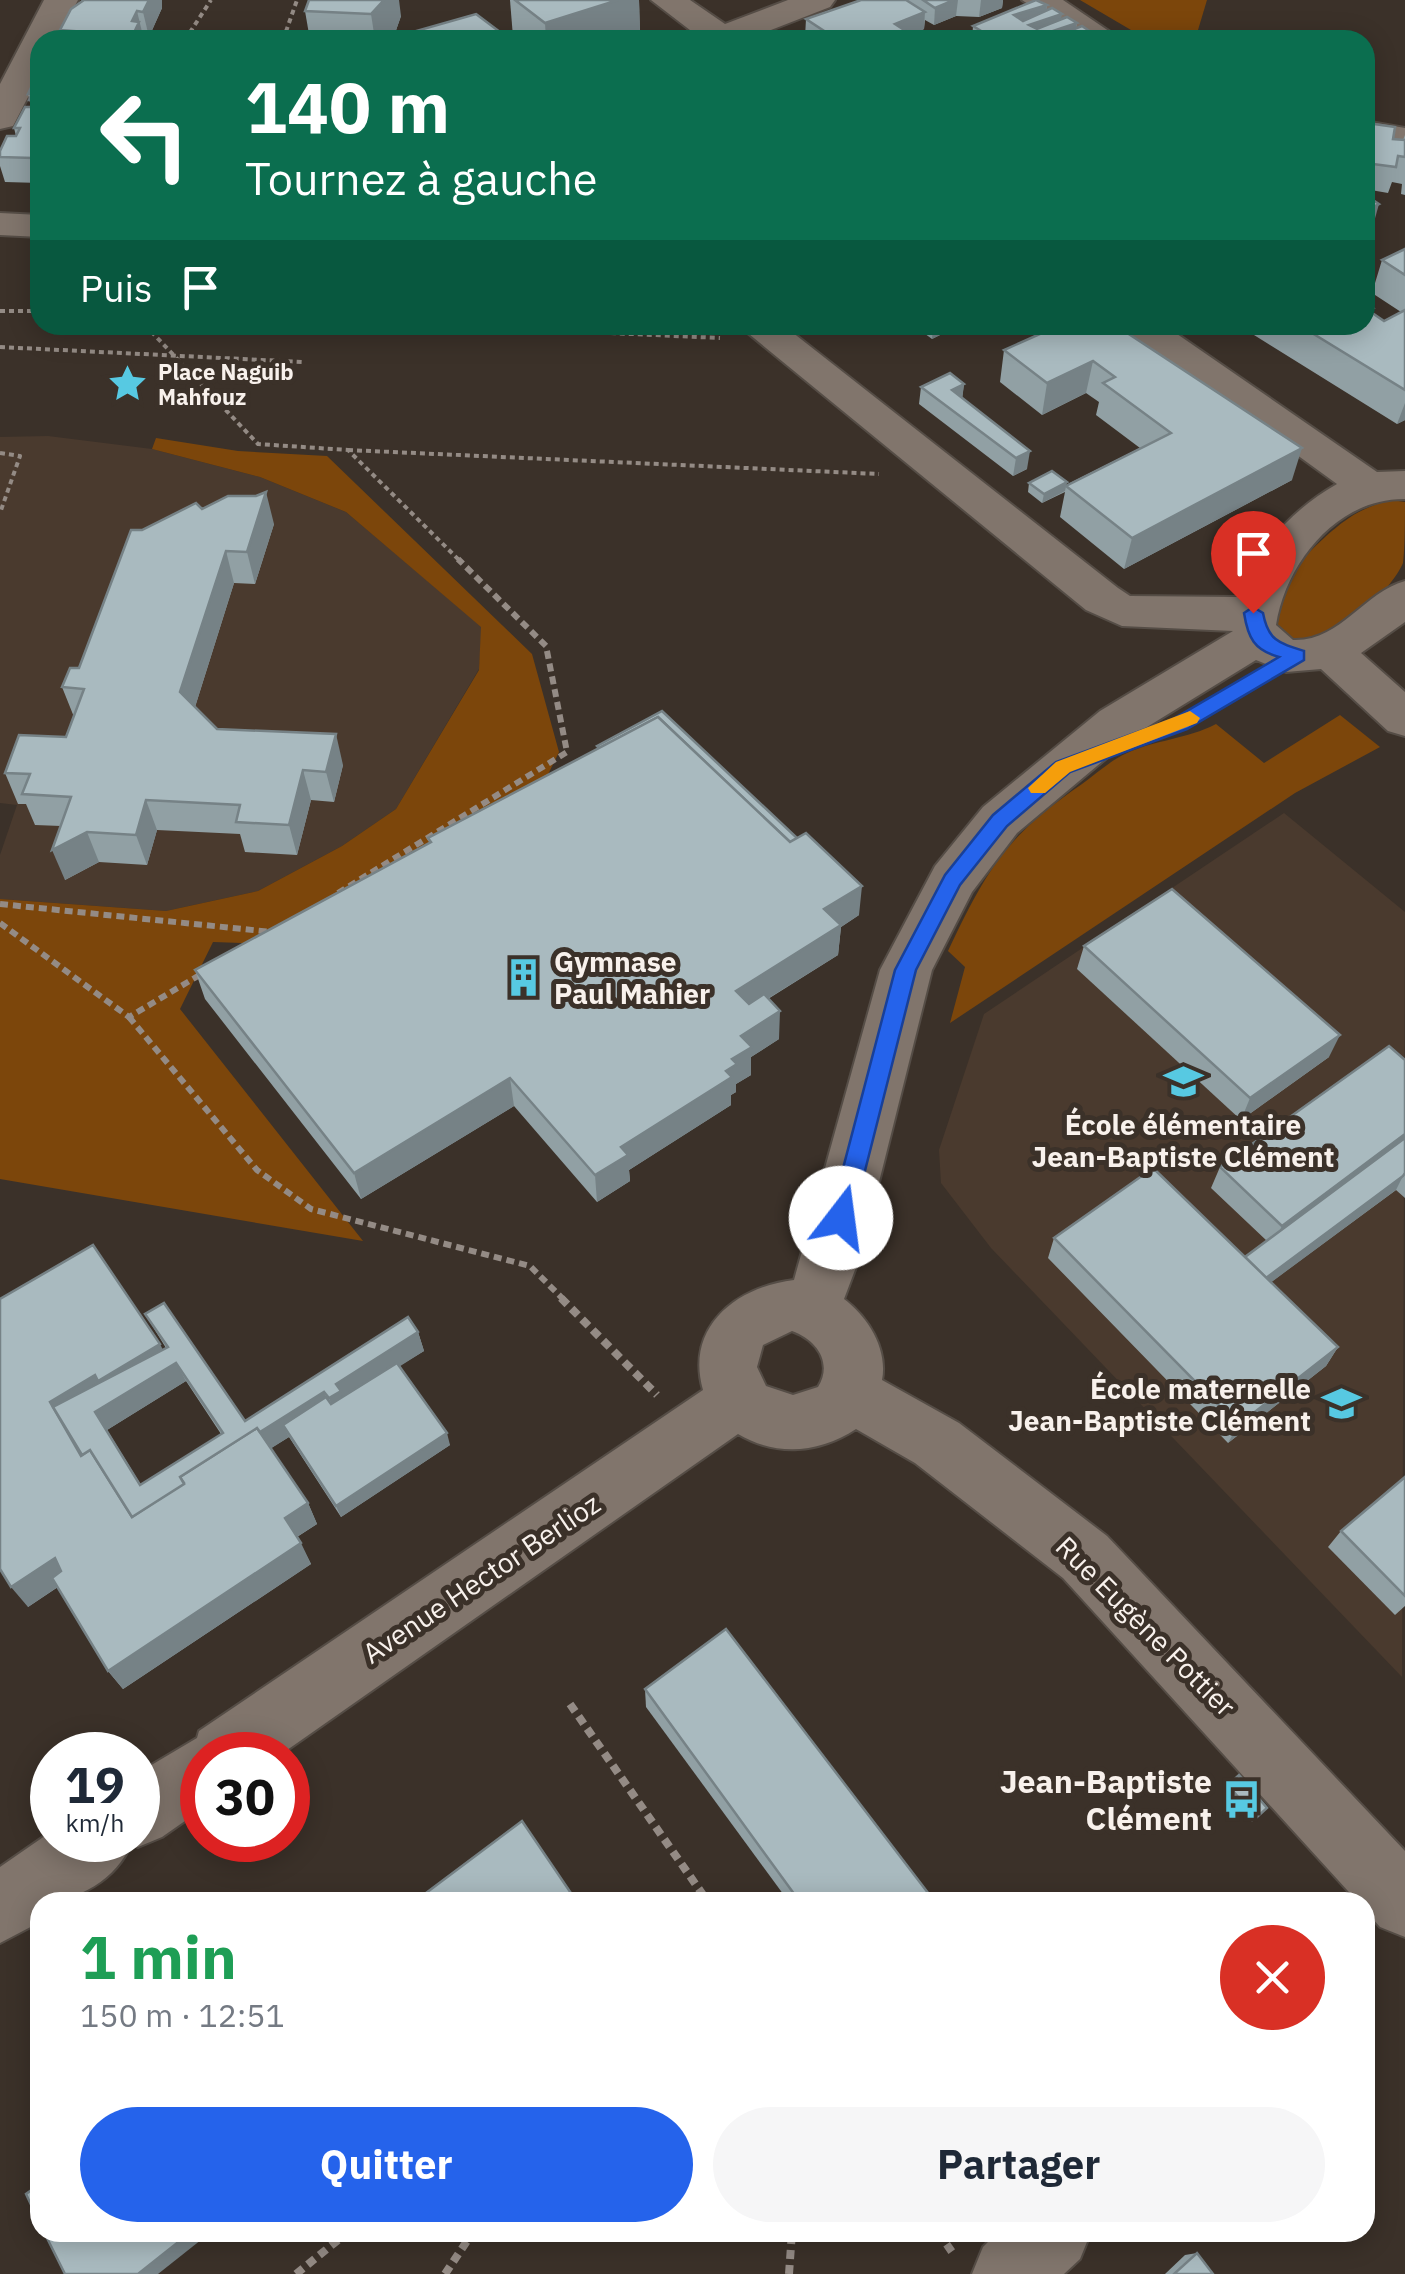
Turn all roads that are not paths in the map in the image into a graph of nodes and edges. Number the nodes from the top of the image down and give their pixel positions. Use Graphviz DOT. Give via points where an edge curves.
graph roads {
  1 [pos="62,0"];
  2 [pos="668,0"];
  3 [pos="818,0"];
  4 [pos="1039,0"];
  5 [pos="46,30"];
  6 [pos="708,30"];
  7 [pos="743,30"];
  8 [pos="1088,30"];
  9 [pos="30,60"];
  10 [pos="0,118"];
  11 [pos="1375,134"];
  12 [pos="1405,138"];
  13 [pos="0,224"];
  14 [pos="30,226"];
  15 [pos="770,335"];
  16 [pos="1154,335"];
  17 [pos="1396,484"];
  18 [pos="1405,596"];
  19 [pos="1285,639"];
  20 [pos="1405,719"];
  21 [pos="812,1308"];
  22 [pos="850,1393"];
  23 [pos="716,1416"];
  24 [pos="256,1732"];
  25 [pos="67,1862"];
  26 [pos="1403,1896"];
  27 [pos="0,1908"];
  28 [pos="1042,2242"];
  29 [pos="1010,2274"];
  1 -- 5 [label="street"];
  2 -- 6 [label="street"];
  3 -- 7 [label="street"];
  4 -- 8 [label="street"];
  9 -- 10 [label="street"];
  11 -- 12 [label="street"];
  13 -- 14 [label="street"];
  15 -- 19 [label="street" via="1122,611"];
  16 -- 17 [label="street"];
  17 -- 19 [label="street" via="1323,513 1266,576"];
  18 -- 19 [label="street" via="1371,630"];
  19 -- 20 [label="street"];
  19 -- 21 [label="street" via="1180,724 1063,767 1000,820 952,880 906,970"];
  21 -- 22 [label="street" via="839,1326 855,1353"];
  21 -- 23 [label="street" via="772,1307 738,1328"];
  22 -- 23 [label="street" via="818,1419 797,1424 755,1414"];
  22 -- 26 [label="street, Rue Eugène Pottier" via="937,1443 1085,1557"];
  23 -- 24 [label="street, Avenue Hector Berlioz"];
  25 -- 27 [label="street"];
  28 -- 29 [label="street"];
}
